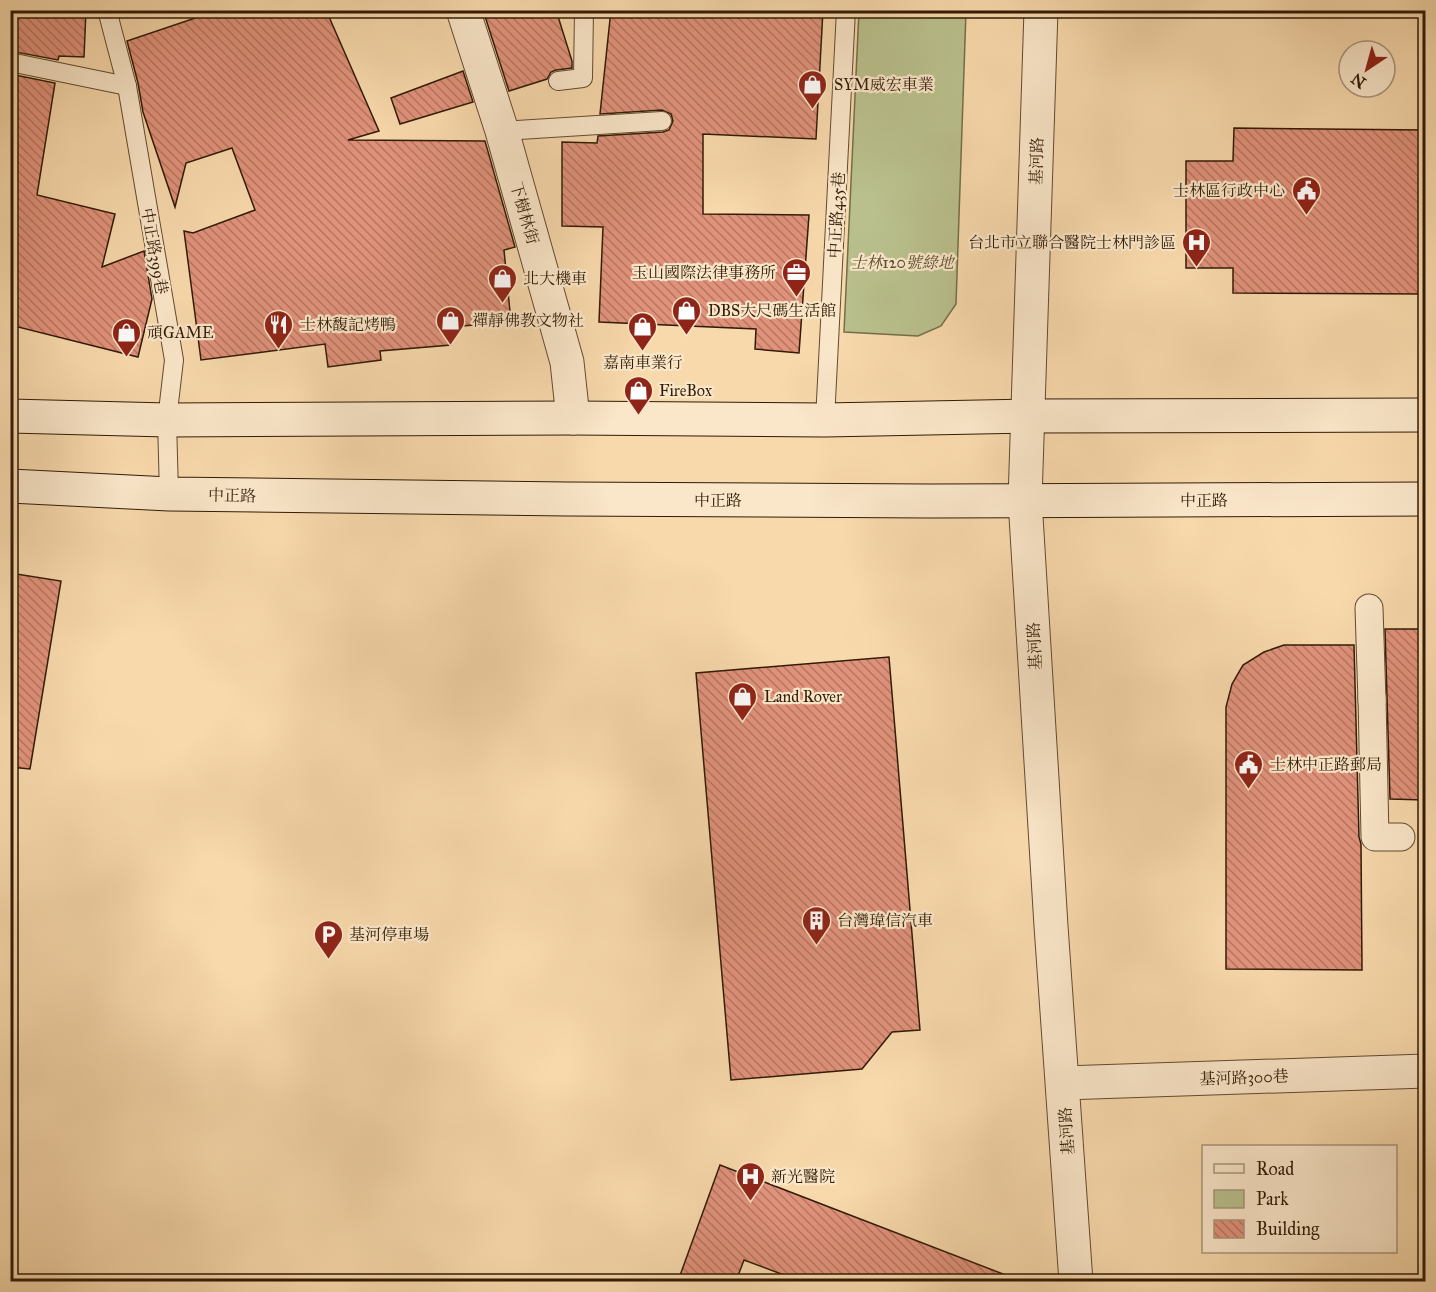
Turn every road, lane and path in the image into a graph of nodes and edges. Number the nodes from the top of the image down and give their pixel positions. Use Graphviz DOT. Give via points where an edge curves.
graph roads {
  1 [pos="107,10"];
  2 [pos="463,10"];
  3 [pos="584,10"];
  4 [pos="846,10"];
  5 [pos="1041,10"];
  6 [pos="10,62"];
  7 [pos="558,81"];
  8 [pos="127,86"];
  9 [pos="662,121"];
  10 [pos="502,131"];
  11 [pos="1425,415"];
  12 [pos="10,416"];
  13 [pos="1028,416"];
  14 [pos="573,418"];
  15 [pos="167,420"];
  16 [pos="825,420"];
  17 [pos="10,486"];
  18 [pos="169,494"];
  19 [pos="1425,499"];
  20 [pos="1024,500"];
  21 [pos="1369,608"];
  22 [pos="1401,837"];
  23 [pos="1425,1071"];
  24 [pos="1063,1083"];
  25 [pos="1076,1281"];
  1 -- 8 [label="lane, 中正路399巷"];
  2 -- 10 [label="main road, 下樹林街"];
  3 -- 7 [label="lane" via="583,78"];
  4 -- 16 [label="lane, 中正路435巷"];
  5 -- 13 [label="main road, 基河路"];
  6 -- 8 [label="lane"];
  8 -- 15 [label="lane, 中正路399巷" via="174,360"];
  9 -- 10 [label="lane"];
  10 -- 14 [label="main road, 下樹林街" via="567,362"];
  11 -- 13 [label="main road"];
  12 -- 15 [label="main road"];
  13 -- 16 [label="main road"];
  13 -- 20 [label="main road, 基河路"];
  14 -- 15 [label="main road"];
  14 -- 16 [label="main road"];
  15 -- 18 [label="lane, 中正路399巷"];
  17 -- 18 [label="main road, 中正路"];
  18 -- 20 [label="main road, 中正路" via="579,500"];
  19 -- 20 [label="main road, 中正路"];
  20 -- 24 [label="main road, 基河路"];
  21 -- 22 [label="street" via="1375,837"];
  23 -- 24 [label="main road, 基河路300巷"];
  24 -- 25 [label="main road, 基河路"];
}
